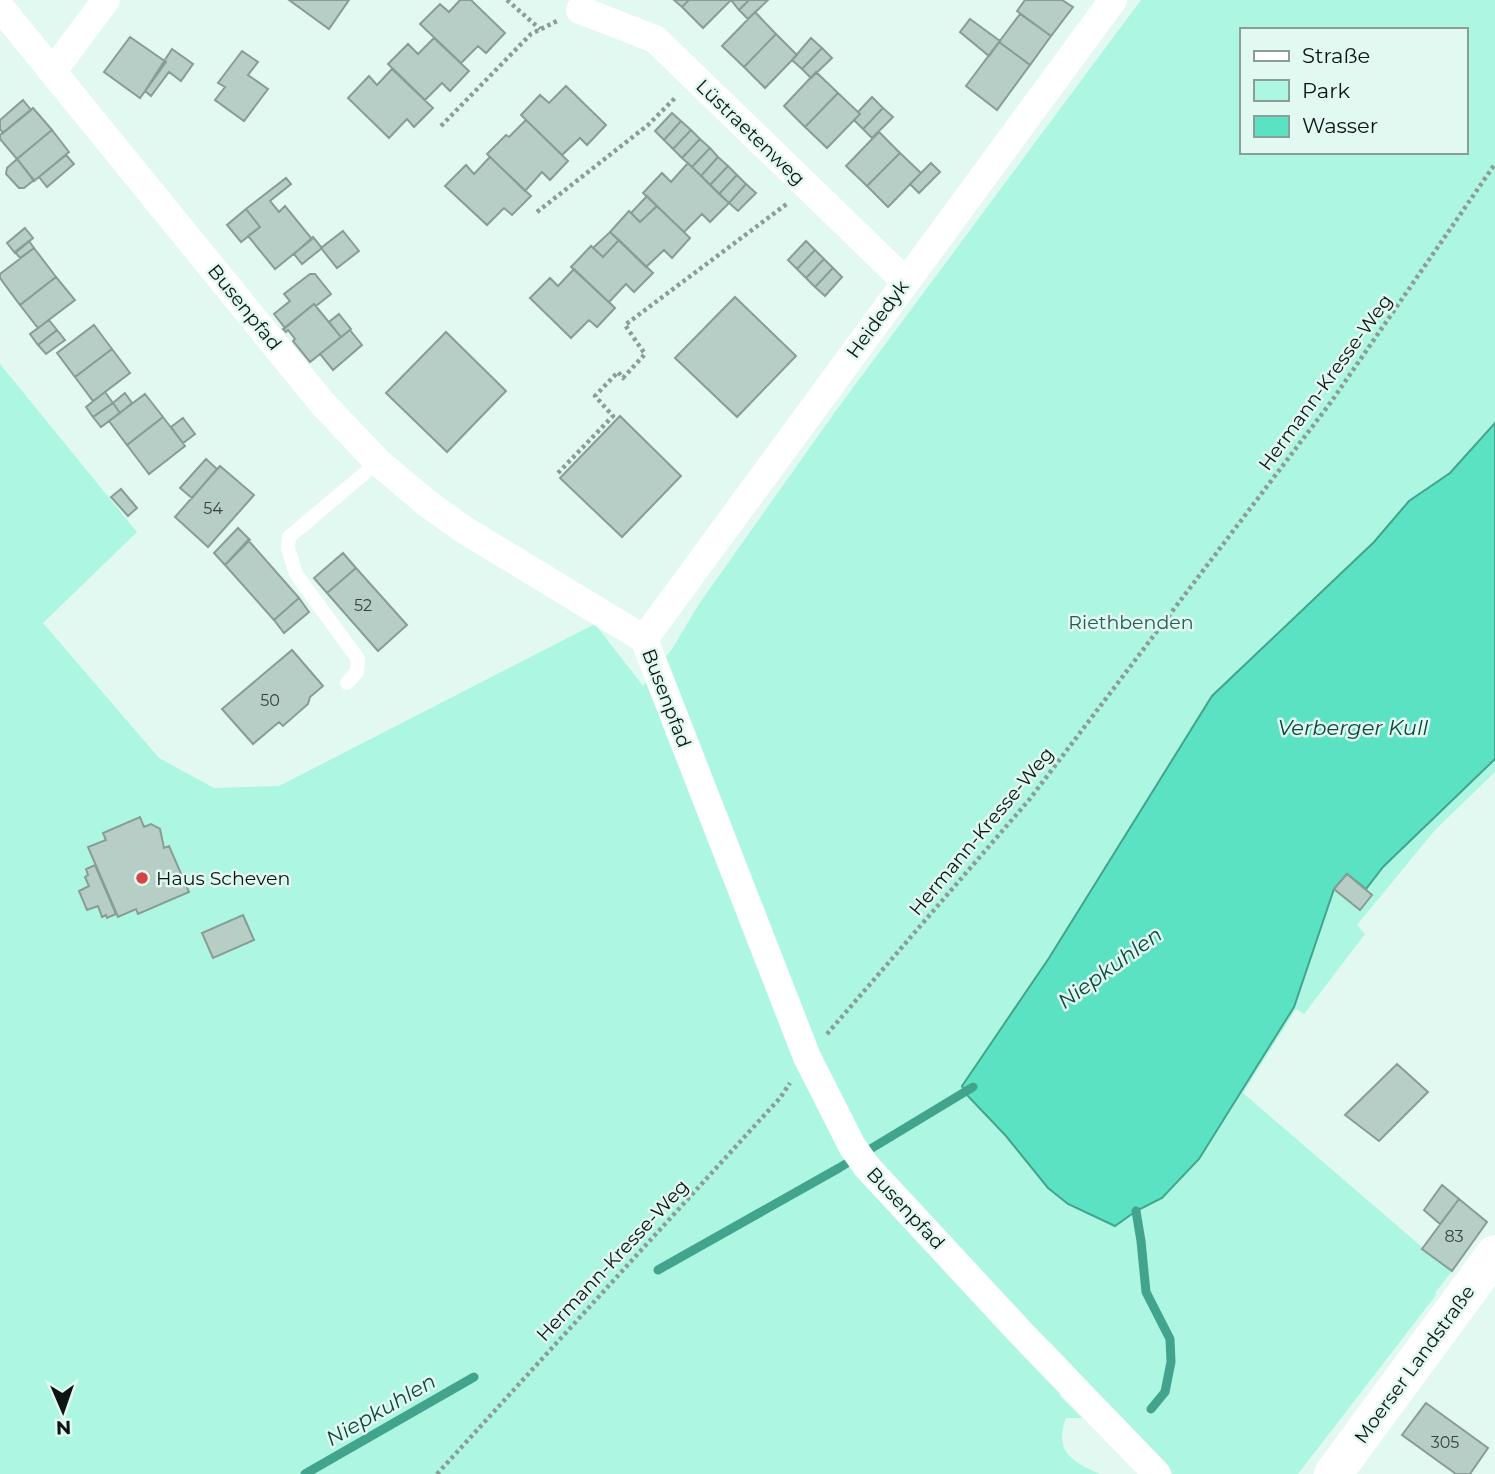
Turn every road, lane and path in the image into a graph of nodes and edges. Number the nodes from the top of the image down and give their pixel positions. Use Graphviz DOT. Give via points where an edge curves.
graph roads {
  1 [pos="106,0"];
  2 [pos="507,0"];
  3 [pos="1113,0"];
  4 [pos="0,7"];
  5 [pos="580,10"];
  6 [pos="540,29"];
  7 [pos="53,71"];
  8 [pos="695,78"];
  9 [pos="441,126"];
  10 [pos="1495,164"];
  11 [pos="808,188"];
  12 [pos="537,212"];
  13 [pos="905,281"];
  14 [pos="378,462"];
  15 [pos="558,473"];
  16 [pos="644,639"];
  17 [pos="347,683"];
  18 [pos="807,1057"];
  19 [pos="1495,1254"];
  20 [pos="437,1474"];
  21 [pos="1157,1474"];
  22 [pos="1333,1474"];
  1 -- 7 [label="street"];
  2 -- 6 [label="path"];
  3 -- 13 [label="street, Heidedyk"];
  4 -- 7 [label="street, Busenpfad"];
  5 -- 6 [label="path"];
  5 -- 8 [label="street, Lüstraetenweg" via="655,39"];
  6 -- 9 [label="path"];
  7 -- 14 [label="street, Busenpfad" via="323,404"];
  8 -- 11 [label="street, Lüstraetenweg"];
  8 -- 12 [label="path" via="648,125"];
  10 -- 18 [label="path, Hermann-Kresse-Weg" via="1331,402 1029,800"];
  11 -- 13 [label="street, Lüstraetenweg"];
  11 -- 15 [label="path" via="625,324 645,354 623,377 618,372 595,396 613,416"];
  13 -- 16 [label="street, Heidedyk"];
  14 -- 16 [label="street, Busenpfad" via="463,528"];
  14 -- 17 [label="lane" via="289,537 296,574 358,659 357,672"];
  16 -- 18 [label="street, Busenpfad"];
  18 -- 20 [label="path, Hermann-Kresse-Weg" via="780,1098"];
  18 -- 21 [label="street, Busenpfad" via="860,1156"];
  19 -- 22 [label="main road, Moerser Landstraße"];
}
